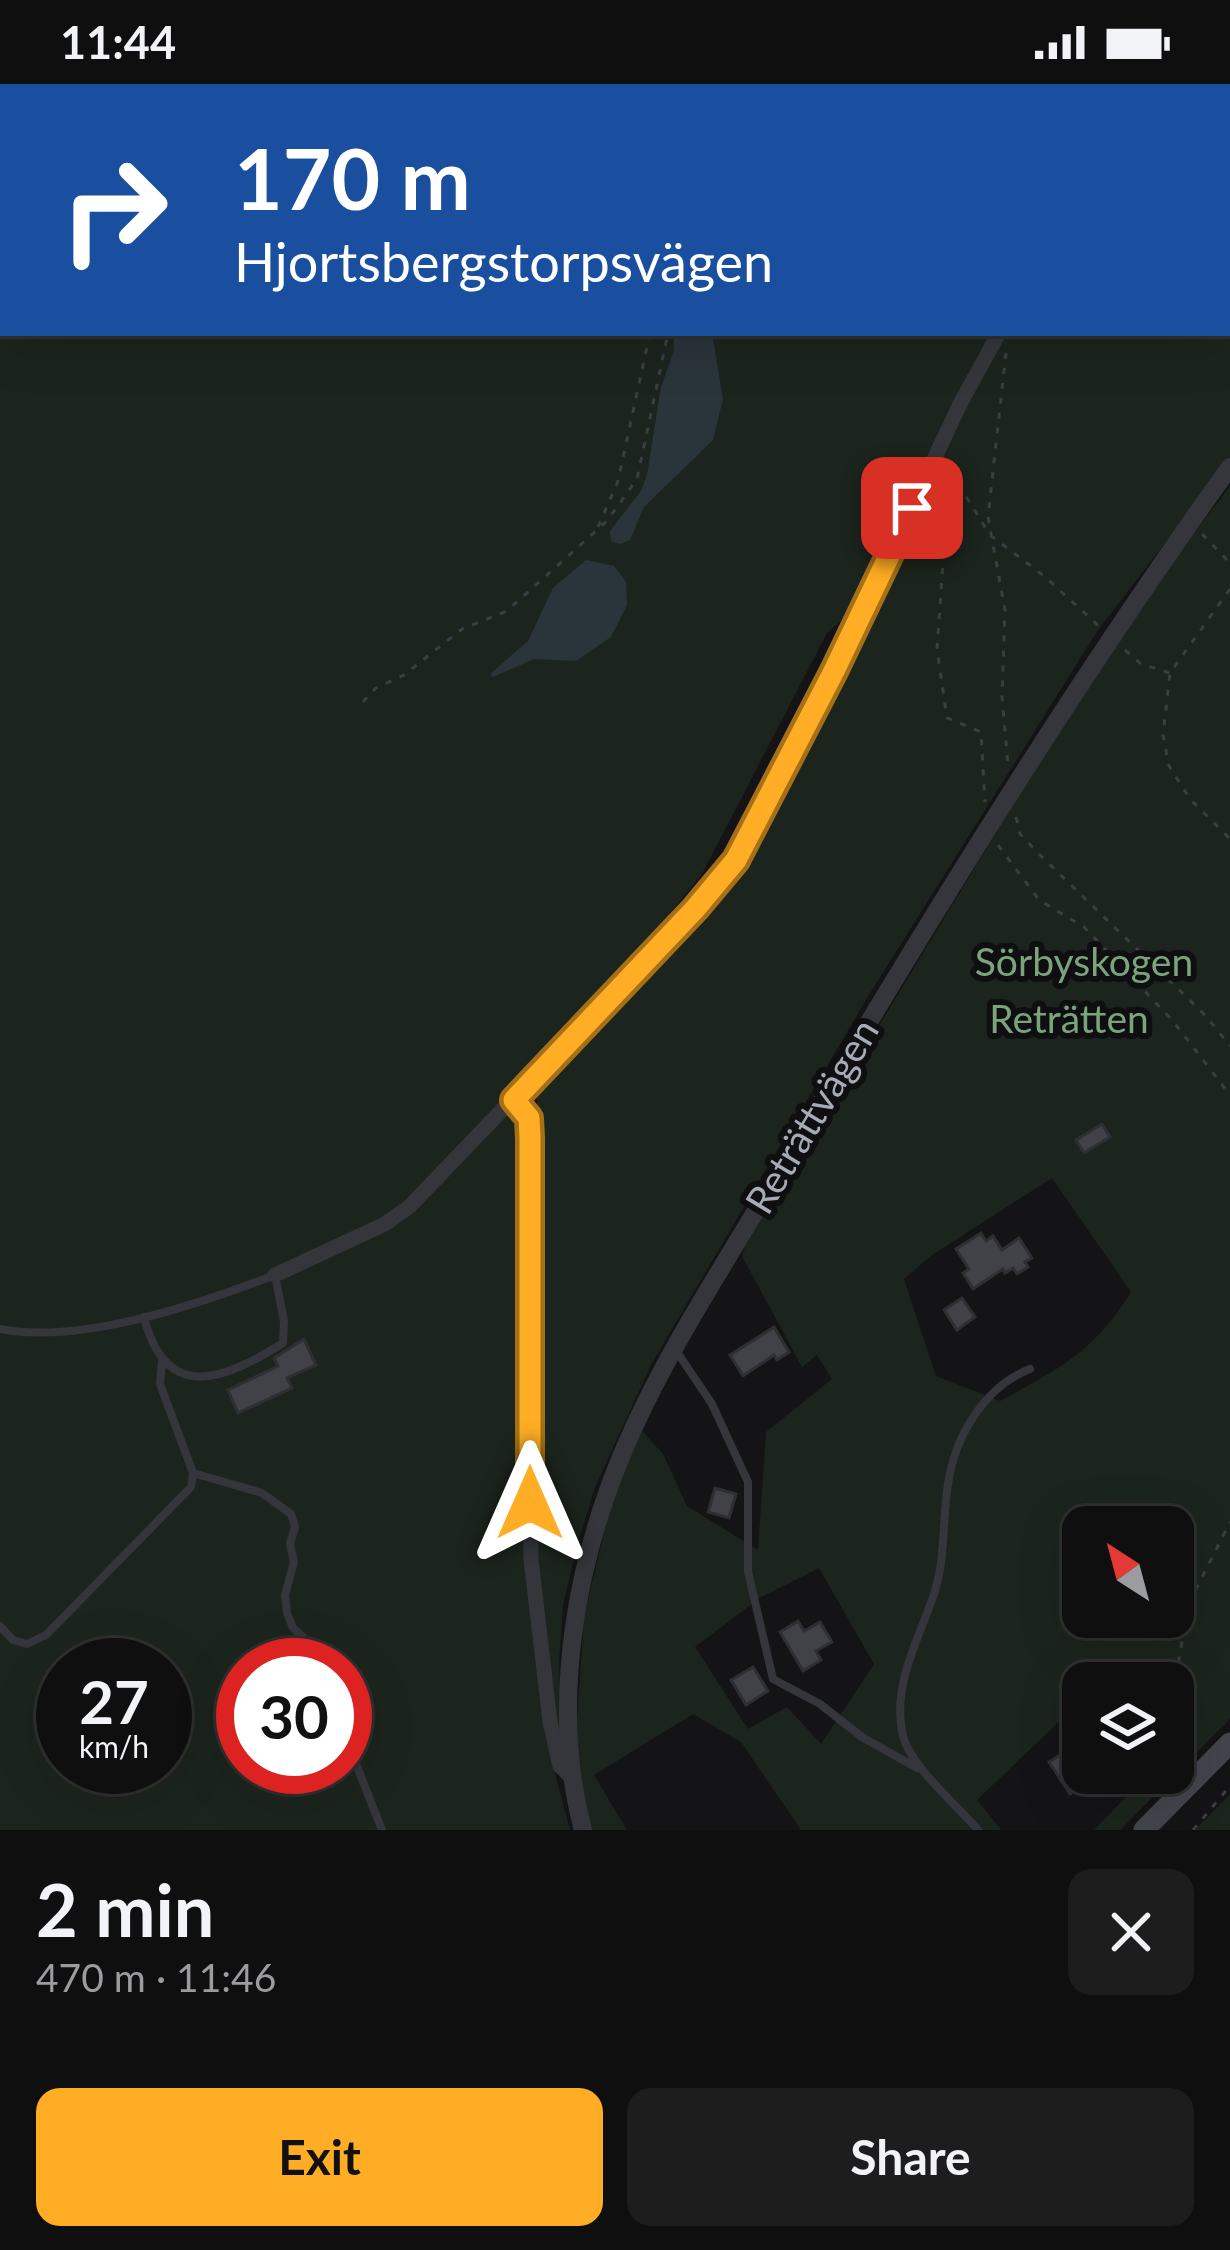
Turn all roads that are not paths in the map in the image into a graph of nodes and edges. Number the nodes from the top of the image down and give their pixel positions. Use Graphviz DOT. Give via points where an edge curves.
graph roads {
  1 [pos="997,336"];
  2 [pos="1230,467"];
  3 [pos="514,1100"];
  4 [pos="274,1275"];
  5 [pos="144,1317"];
  6 [pos="0,1330"];
  7 [pos="676,1350"];
  8 [pos="162,1362"];
  9 [pos="1030,1369"];
  10 [pos="193,1473"];
  11 [pos="0,1626"];
  12 [pos="304,1638"];
  13 [pos="1230,1743"];
  14 [pos="924,1771"];
  15 [pos="572,1778"];
  16 [pos="368,1794"];
  17 [pos="382,1830"];
  18 [pos="583,1830"];
  19 [pos="978,1830"];
  20 [pos="1144,1830"];
  1 -- 3 [label="street" via="736,860"];
  2 -- 7 [label="street, Reträttvägen" via="990,827"];
  3 -- 4 [label="street" via="410,1206"];
  3 -- 15 [label="street" via="529,1118 530,1138 531,1559 550,1723 560,1766"];
  4 -- 5 [label="lane"];
  4 -- 8 [label="lane" via="283,1343 210,1376 181,1374"];
  5 -- 6 [label="lane" via="57,1334"];
  5 -- 8 [label="lane"];
  7 -- 14 [label="lane" via="748,1482 748,1572 773,1679"];
  7 -- 15 [label="street, Reträttvägen" via="625,1447 587,1555 570,1679"];
  8 -- 10 [label="lane" via="160,1384"];
  9 -- 14 [label="lane" via="997,1386 976,1412 948,1481 940,1571 904,1673 903,1736"];
  10 -- 11 [label="lane" via="176,1506 46,1635 27,1644"];
  10 -- 12 [label="lane" via="262,1493 291,1514 286,1613"];
  13 -- 20 [label="main road"];
  14 -- 19 [label="lane"];
  15 -- 18 [label="street, Reträttvägen"];
  16 -- 17 [label="lane"];
}
